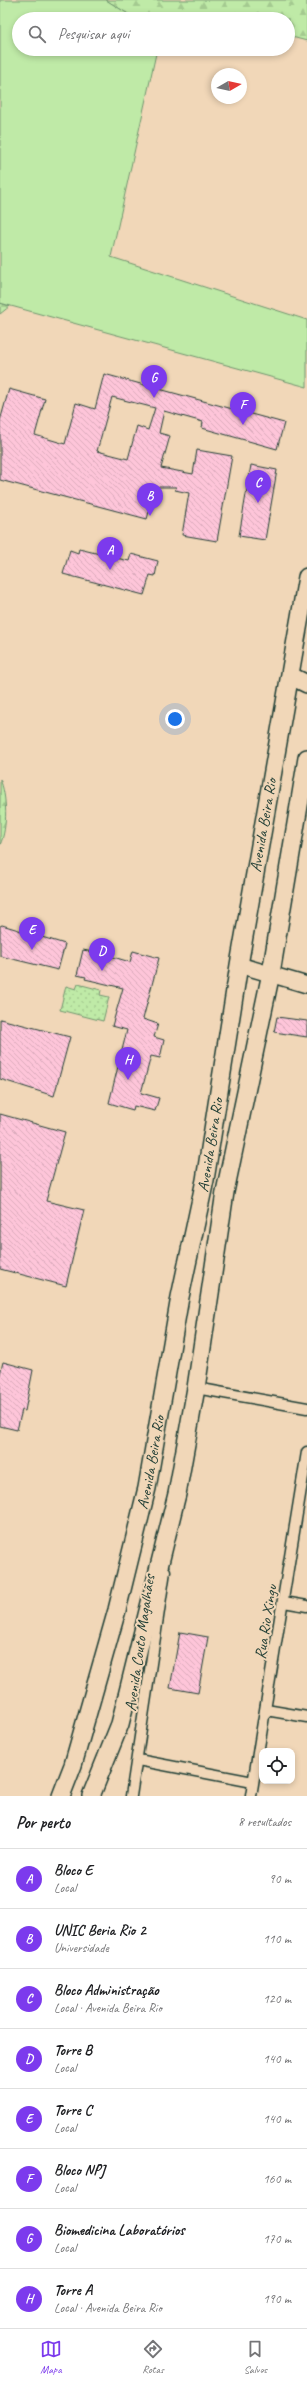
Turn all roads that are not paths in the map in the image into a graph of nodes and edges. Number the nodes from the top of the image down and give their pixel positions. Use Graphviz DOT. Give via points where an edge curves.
graph roads {
  1 [pos="307,577"];
  2 [pos="290,676"];
  3 [pos="307,684"];
  4 [pos="307,758"];
  5 [pos="239,965"];
  6 [pos="271,973"];
  7 [pos="307,985"];
  8 [pos="205,1180"];
  9 [pos="225,1192"];
  10 [pos="196,1388"];
  11 [pos="307,1408"];
  12 [pos="307,1454"];
  13 [pos="177,1494"];
  14 [pos="284,1602"];
  15 [pos="307,1606"];
  16 [pos="138,1653"];
  17 [pos="89,1707"];
  18 [pos="266,1710"];
  19 [pos="307,1717"];
  20 [pos="138,1760"];
  21 [pos="253,1782"];
  22 [pos="50,1796"];
  23 [pos="62,1796"];
  24 [pos="81,1796"];
  25 [pos="90,1796"];
  26 [pos="131,1796"];
  27 [pos="251,1796"];
  1 -- 2 [label="main road, Avenida Beira Rio"];
  2 -- 3 [label="main road"];
  2 -- 5 [label="main road, Avenida Beira Rio"];
  4 -- 6 [label="main road, Avenida Beira Rio"];
  5 -- 6 [label="main road"];
  5 -- 8 [label="main road, Avenida Beira Rio"];
  6 -- 7 [label="main road"];
  6 -- 9 [label="main road, Avenida Beira Rio"];
  8 -- 9 [label="main road" via="213,1177"];
  8 -- 17 [label="main road, Avenida Beira Rio" via="180,1297 147,1488 126,1577"];
  9 -- 10 [label="main road, Avenida Beira Rio"];
  10 -- 11 [label="street"];
  10 -- 13 [label="main road, Avenida Beira Rio"];
  12 -- 14 [label="street, Rua Rio Xingu"];
  13 -- 16 [label="main road, Avenida Beira Rio"];
  13 -- 20 [label="street, Avenida Couto Magalhães"];
  14 -- 15 [label="street"];
  14 -- 18 [label="street, Rua Rio Xingu"];
  16 -- 24 [label="main road, Avenida Beira Rio"];
  16 -- 25 [label="main road, Avenida Beira Rio" via="120,1724"];
  17 -- 22 [label="main road, Avenida Beira Rio"];
  17 -- 23 [label="main road, Avenida Beira Rio"];
  18 -- 19 [label="street"];
  18 -- 21 [label="street, Rua Rio Xingu"];
  20 -- 21 [label="street"];
  20 -- 26 [label="street, Avenida Couto Magalhães"];
  21 -- 27 [label="street, Rua Rio Xingu"];
}
